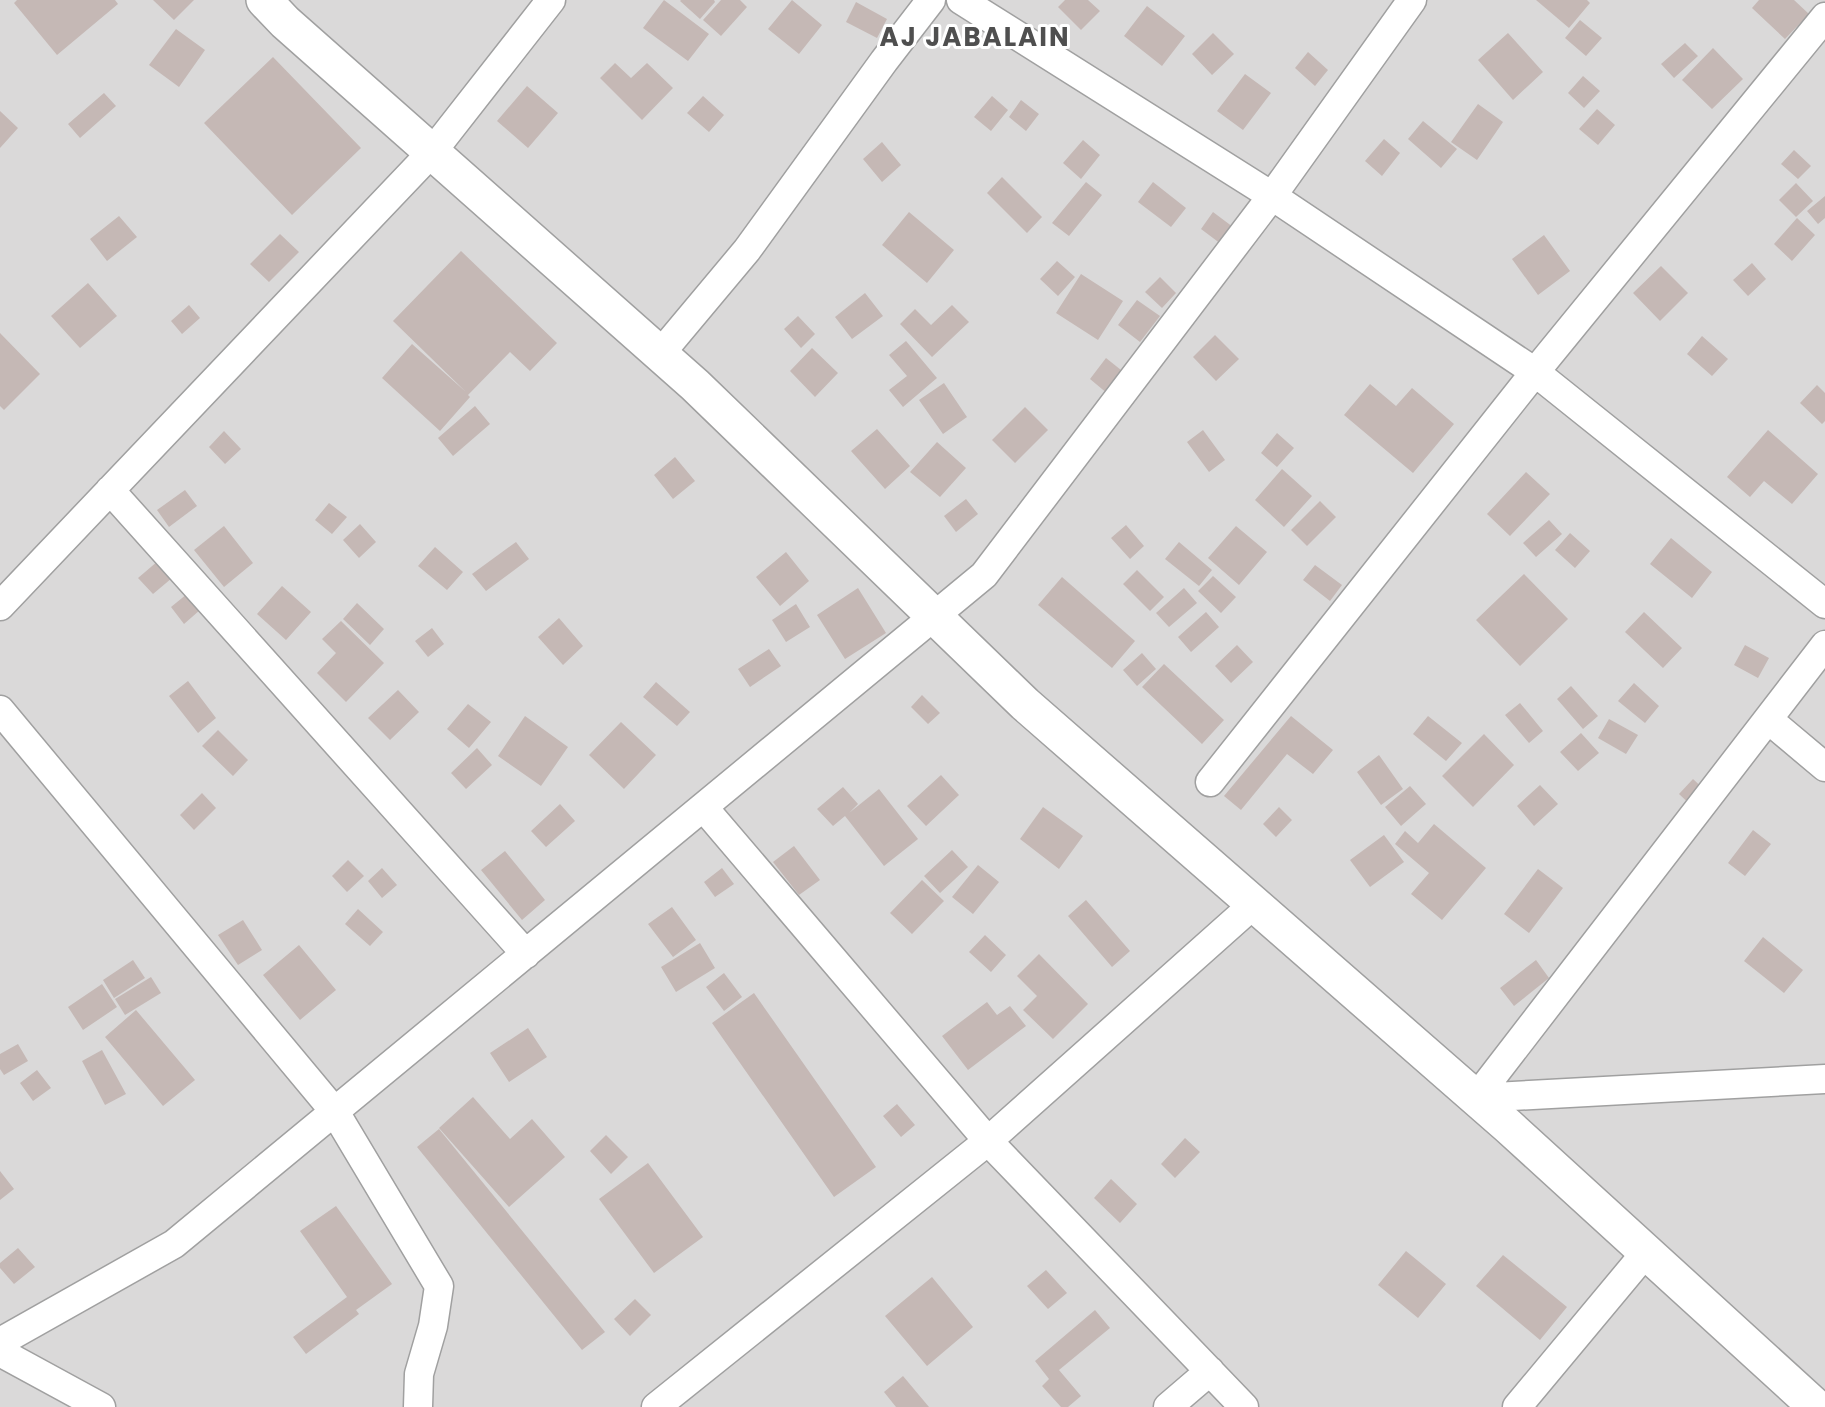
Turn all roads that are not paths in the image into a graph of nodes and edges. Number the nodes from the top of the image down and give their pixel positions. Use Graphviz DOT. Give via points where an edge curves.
graph roads {
  1 [pos="264,0"];
  2 [pos="551,0"];
  3 [pos="931,0"];
  4 [pos="961,0"];
  5 [pos="1412,0"];
  6 [pos="1825,17"];
  7 [pos="432,152"];
  8 [pos="1272,196"];
  9 [pos="660,354"];
  10 [pos="1535,372"];
  11 [pos="110,490"];
  12 [pos="1825,604"];
  13 [pos="0,606"];
  14 [pos="935,617"];
  15 [pos="1825,645"];
  16 [pos="0,710"];
  17 [pos="1769,720"];
  18 [pos="1825,767"];
  19 [pos="1210,782"];
  20 [pos="704,808"];
  21 [pos="1254,904"];
  22 [pos="526,954"];
  23 [pos="1825,1079"];
  24 [pos="1476,1098"];
  25 [pos="335,1112"];
  26 [pos="988,1141"];
  27 [pos="1647,1251"];
  28 [pos="0,1342"];
  29 [pos="0,1352"];
  30 [pos="1210,1371"];
  31 [pos="101,1407"];
  32 [pos="418,1407"];
  33 [pos="656,1407"];
  34 [pos="1168,1407"];
  35 [pos="1244,1407"];
  36 [pos="1517,1407"];
  37 [pos="1816,1407"];
  1 -- 7 [label="street"];
  2 -- 7 [label="street"];
  3 -- 9 [label="street" via="747,250"];
  4 -- 8 [label="street"];
  5 -- 8 [label="street"];
  6 -- 10 [label="street"];
  7 -- 9 [label="street"];
  7 -- 11 [label="street"];
  8 -- 10 [label="street"];
  8 -- 14 [label="street" via="984,575"];
  9 -- 14 [label="street"];
  10 -- 12 [label="street"];
  10 -- 19 [label="street"];
  11 -- 13 [label="street"];
  11 -- 22 [label="street"];
  14 -- 20 [label="street"];
  14 -- 21 [label="street" via="1025,704"];
  15 -- 17 [label="street"];
  16 -- 25 [label="street"];
  17 -- 18 [label="street"];
  17 -- 24 [label="street"];
  20 -- 22 [label="street"];
  20 -- 26 [label="street"];
  21 -- 24 [label="street"];
  21 -- 26 [label="street"];
  22 -- 25 [label="street"];
  23 -- 24 [label="street"];
  24 -- 27 [label="street"];
  25 -- 28 [label="street" via="174,1244"];
  25 -- 32 [label="street" via="439,1286 419,1374"];
  26 -- 30 [label="street"];
  26 -- 33 [label="street"];
  27 -- 36 [label="street"];
  27 -- 37 [label="street"];
  29 -- 31 [label="street"];
  30 -- 34 [label="street"];
  30 -- 35 [label="street"];
}
